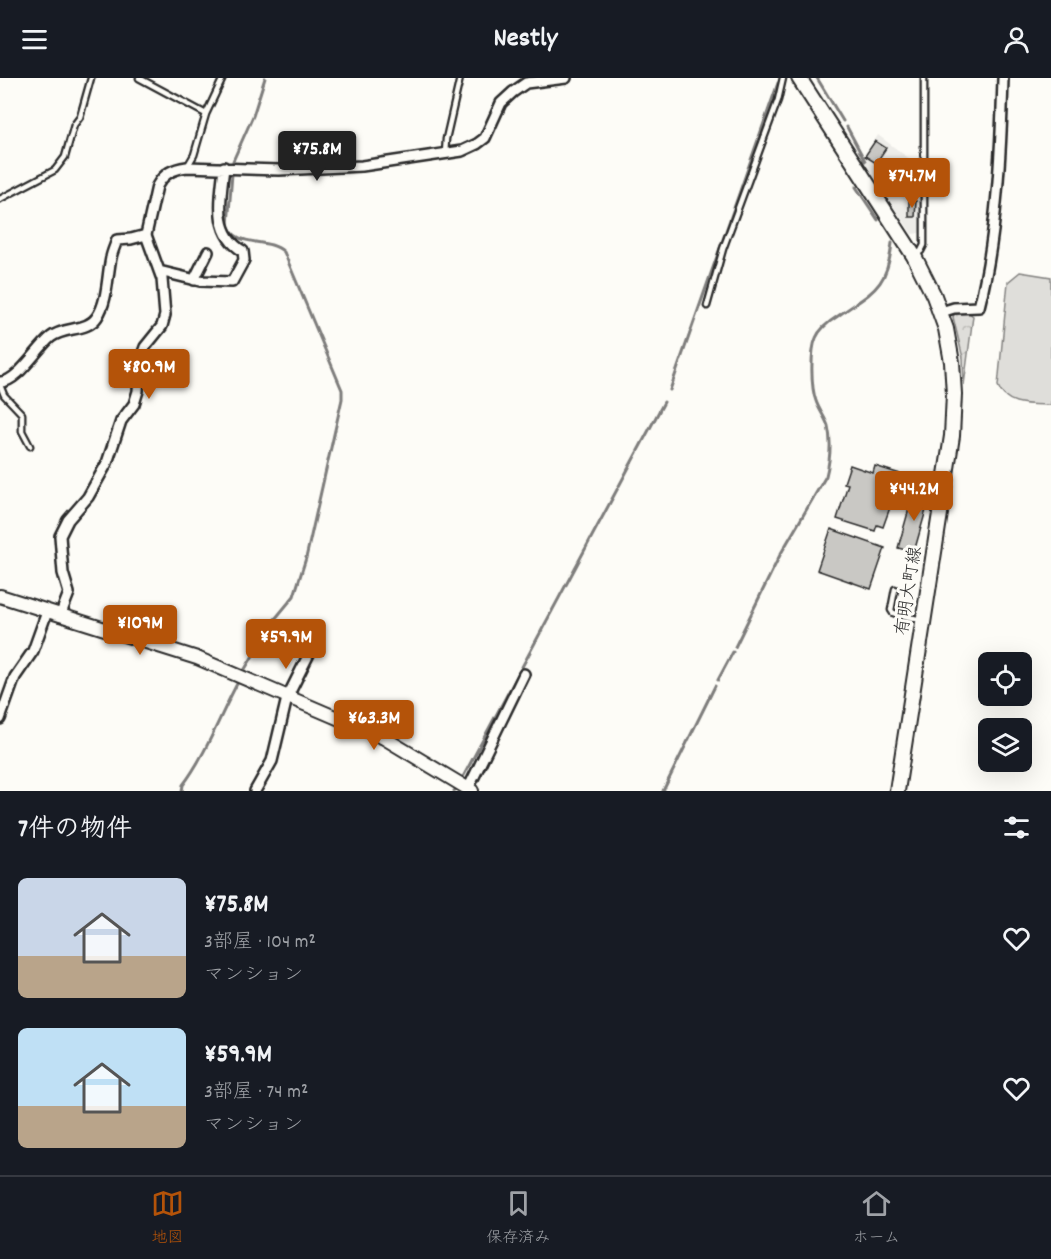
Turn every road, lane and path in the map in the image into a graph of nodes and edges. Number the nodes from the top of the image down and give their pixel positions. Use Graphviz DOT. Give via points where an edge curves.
graph roads {
  1 [pos="91,78"];
  2 [pos="139,78"];
  3 [pos="224,78"];
  4 [pos="460,78"];
  5 [pos="566,78"];
  6 [pos="783,78"];
  7 [pos="799,78"];
  8 [pos="924,78"];
  9 [pos="1004,78"];
  10 [pos="206,114"];
  11 [pos="444,154"];
  12 [pos="187,166"];
  13 [pos="224,167"];
  14 [pos="0,199"];
  15 [pos="146,235"];
  16 [pos="208,252"];
  17 [pos="914,256"];
  18 [pos="159,271"];
  19 [pos="194,280"];
  20 [pos="706,306"];
  21 [pos="940,312"];
  22 [pos="0,384"];
  23 [pos="30,446"];
  24 [pos="895,589"];
  25 [pos="0,596"];
  26 [pos="47,612"];
  27 [pos="60,616"];
  28 [pos="924,620"];
  29 [pos="309,654"];
  30 [pos="524,674"];
  31 [pos="287,699"];
  32 [pos="0,719"];
  33 [pos="470,790"];
  34 [pos="255,791"];
  35 [pos="897,791"];
  1 -- 14 [label="lane" via="80,117 55,170"];
  2 -- 10 [label="lane"];
  3 -- 10 [label="lane"];
  4 -- 11 [label="lane"];
  5 -- 11 [label="street" via="526,83 501,103 485,138 462,151"];
  6 -- 20 [label="lane"];
  7 -- 17 [label="main road, 有明大町線"];
  8 -- 17 [label="lane" via="924,245"];
  9 -- 21 [label="street" via="993,226 979,307"];
  10 -- 12 [label="lane"];
  11 -- 13 [label="street" via="362,166 279,170"];
  12 -- 13 [label="street"];
  12 -- 15 [label="street" via="173,169 160,179"];
  13 -- 19 [label="street" via="222,226 228,238 243,251 244,260 232,282"];
  15 -- 18 [label="street"];
  15 -- 22 [label="street" via="117,240 97,318 87,326 50,338 15,376"];
  16 -- 19 [label="street"];
  17 -- 21 [label="main road, 有明大町線"];
  18 -- 19 [label="street"];
  18 -- 27 [label="street" via="165,315 140,361 134,404 122,421 107,463 60,536 69,593"];
  21 -- 28 [label="main road, 有明大町線" via="952,362 954,411"];
  22 -- 23 [label="lane" via="4,395 22,414 22,431"];
  24 -- 28 [label="lane" via="893,613"];
  25 -- 26 [label="street"];
  26 -- 27 [label="street"];
  26 -- 32 [label="street" via="33,651 15,677"];
  27 -- 31 [label="street" via="197,658"];
  28 -- 35 [label="main road, 有明大町線"];
  29 -- 31 [label="street"];
  30 -- 33 [label="street"];
  31 -- 33 [label="street" via="384,738"];
  31 -- 34 [label="street" via="272,760"];
}
